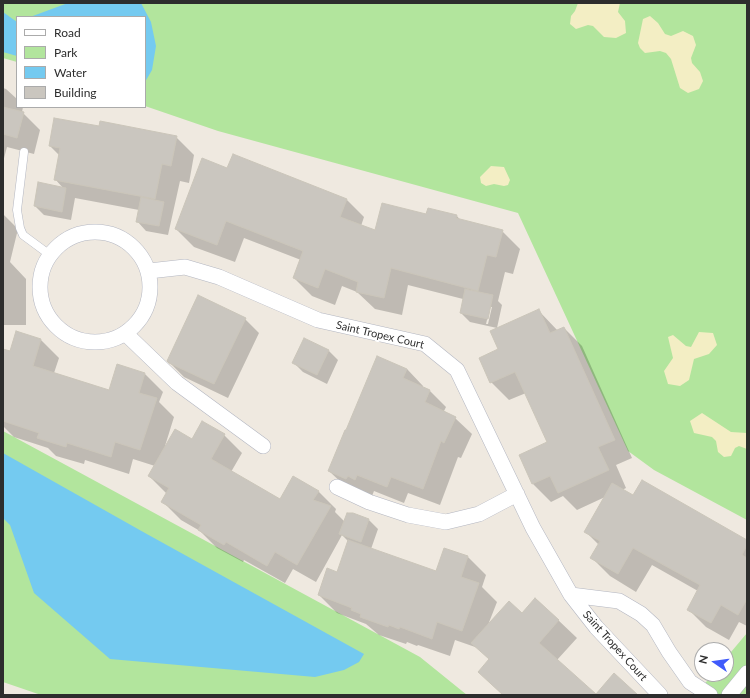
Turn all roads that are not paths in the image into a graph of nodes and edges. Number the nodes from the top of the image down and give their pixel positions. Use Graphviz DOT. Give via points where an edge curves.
graph roads {
  1 [pos="24,152"];
  2 [pos="50,255"];
  3 [pos="149,271"];
  4 [pos="126,334"];
  5 [pos="263,446"];
  6 [pos="336,487"];
  7 [pos="517,494"];
  8 [pos="571,595"];
  9 [pos="747,673"];
  10 [pos="660,695"];
  11 [pos="710,695"];
  12 [pos="728,695"];
  1 -- 2 [label="lane" via="17,210 20,228 23,235"];
  2 -- 3 [label="street" via="62,242 78,234 95,231 113,234 129,242 141,255"];
  2 -- 4 [label="street" via="42,273 40,292 44,310 55,326 70,338 89,343 108,342"];
  3 -- 4 [label="street" via="151,289 148,307 139,322"];
  3 -- 7 [label="street, Saint Tropex Court" via="185,267 218,277 318,320 425,344 457,370"];
  4 -- 5 [label="street" via="177,383"];
  6 -- 7 [label="street" via="369,502 408,515 446,522 479,514"];
  7 -- 8 [label="street, Saint Tropex Court"];
  8 -- 10 [label="street, Saint Tropex Court" via="596,627"];
  8 -- 11 [label="street, Saint Tropex Court" via="619,601 641,614 653,625 690,682"];
  9 -- 12 [label="street"];
}
